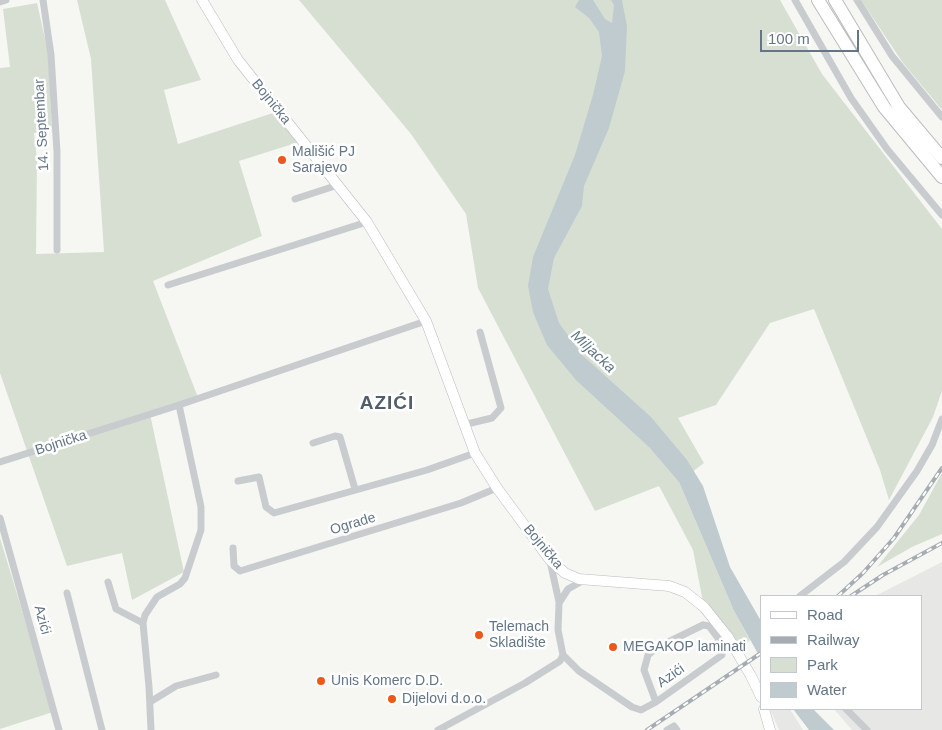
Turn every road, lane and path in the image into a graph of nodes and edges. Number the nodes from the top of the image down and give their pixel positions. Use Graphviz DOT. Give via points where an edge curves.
graph roads {
  1 [pos="6,0"];
  2 [pos="43,0"];
  3 [pos="202,0"];
  4 [pos="795,0"];
  5 [pos="818,0"];
  6 [pos="835,0"];
  7 [pos="857,0"];
  8 [pos="0,2"];
  9 [pos="942,117"];
  10 [pos="942,158"];
  11 [pos="942,177"];
  12 [pos="338,185"];
  13 [pos="295,199"];
  14 [pos="942,215"];
  15 [pos="366,222"];
  16 [pos="57,250"];
  17 [pos="168,285"];
  18 [pos="426,321"];
  19 [pos="480,332"];
  20 [pos="179,405"];
  21 [pos="942,419"];
  22 [pos="463,425"];
  23 [pos="313,443"];
  24 [pos="475,453"];
  25 [pos="0,462"];
  26 [pos="238,481"];
  27 [pos="497,488"];
  28 [pos="355,489"];
  29 [pos="0,518"];
  30 [pos="233,548"];
  31 [pos="550,560"];
  32 [pos="584,580"];
  33 [pos="108,582"];
  34 [pos="67,593"];
  35 [pos="801,595"];
  36 [pos="559,603"];
  37 [pos="143,623"];
  38 [pos="563,655"];
  39 [pos="216,675"];
  40 [pos="760,695"];
  41 [pos="150,702"];
  42 [pos="656,702"];
  43 [pos="764,710"];
  44 [pos="847,710"];
  45 [pos="676,728"];
  46 [pos="59,730"];
  47 [pos="102,730"];
  48 [pos="151,730"];
  49 [pos="438,730"];
  50 [pos="667,730"];
  51 [pos="770,730"];
  52 [pos="867,730"];
  1 -- 8 [label="street"];
  2 -- 16 [label="street, 14. Septembar" via="51,55 57,152"];
  3 -- 12 [label="main road, Bojnička" via="238,60"];
  4 -- 14 [label="street" via="851,98 886,148"];
  5 -- 11 [label="highway" via="884,107"];
  6 -- 10 [label="highway" via="899,106"];
  7 -- 9 [label="street" via="892,56"];
  12 -- 13 [label="street"];
  12 -- 15 [label="main road, Bojnička"];
  15 -- 17 [label="street"];
  15 -- 18 [label="main road, Bojnička"];
  18 -- 20 [label="street, Bojnička"];
  18 -- 22 [label="main road, Bojnička"];
  19 -- 22 [label="street" via="501,408 492,418"];
  20 -- 25 [label="street, Bojnička"];
  20 -- 37 [label="street" via="202,517 199,541 185,578 153,601"];
  21 -- 35 [label="street" via="917,471 877,526 844,562"];
  22 -- 24 [label="main road, Bojnička"];
  23 -- 28 [label="street" via="335,436 340,438"];
  24 -- 27 [label="main road, Bojnička"];
  24 -- 28 [label="street"];
  26 -- 28 [label="street" via="259,477 266,507 274,513"];
  27 -- 30 [label="street, Ograde" via="461,503 240,571 234,566"];
  27 -- 31 [label="main road, Bojnička"];
  29 -- 46 [label="street, Azići"];
  31 -- 32 [label="main road, Bojnička" via="565,573"];
  31 -- 36 [label="street"];
  32 -- 36 [label="street" via="568,589"];
  32 -- 40 [label="main road, Bojnička" via="669,586 686,592 704,607 728,637"];
  33 -- 37 [label="street" via="116,609"];
  34 -- 47 [label="street"];
  36 -- 38 [label="street" via="558,630"];
  37 -- 41 [label="street"];
  38 -- 42 [label="street, Azići" via="579,671 632,707 641,710"];
  38 -- 49 [label="street" via="560,661 526,683"];
  39 -- 41 [label="street" via="176,686"];
  41 -- 48 [label="street"];
  42 -- 42 [label="street, Azići" via="722,655 723,645 709,626 693,629 648,655 644,670"];
  43 -- 51 [label="main road"];
  44 -- 52 [label="street"];
  45 -- 50 [label="street"];
}
